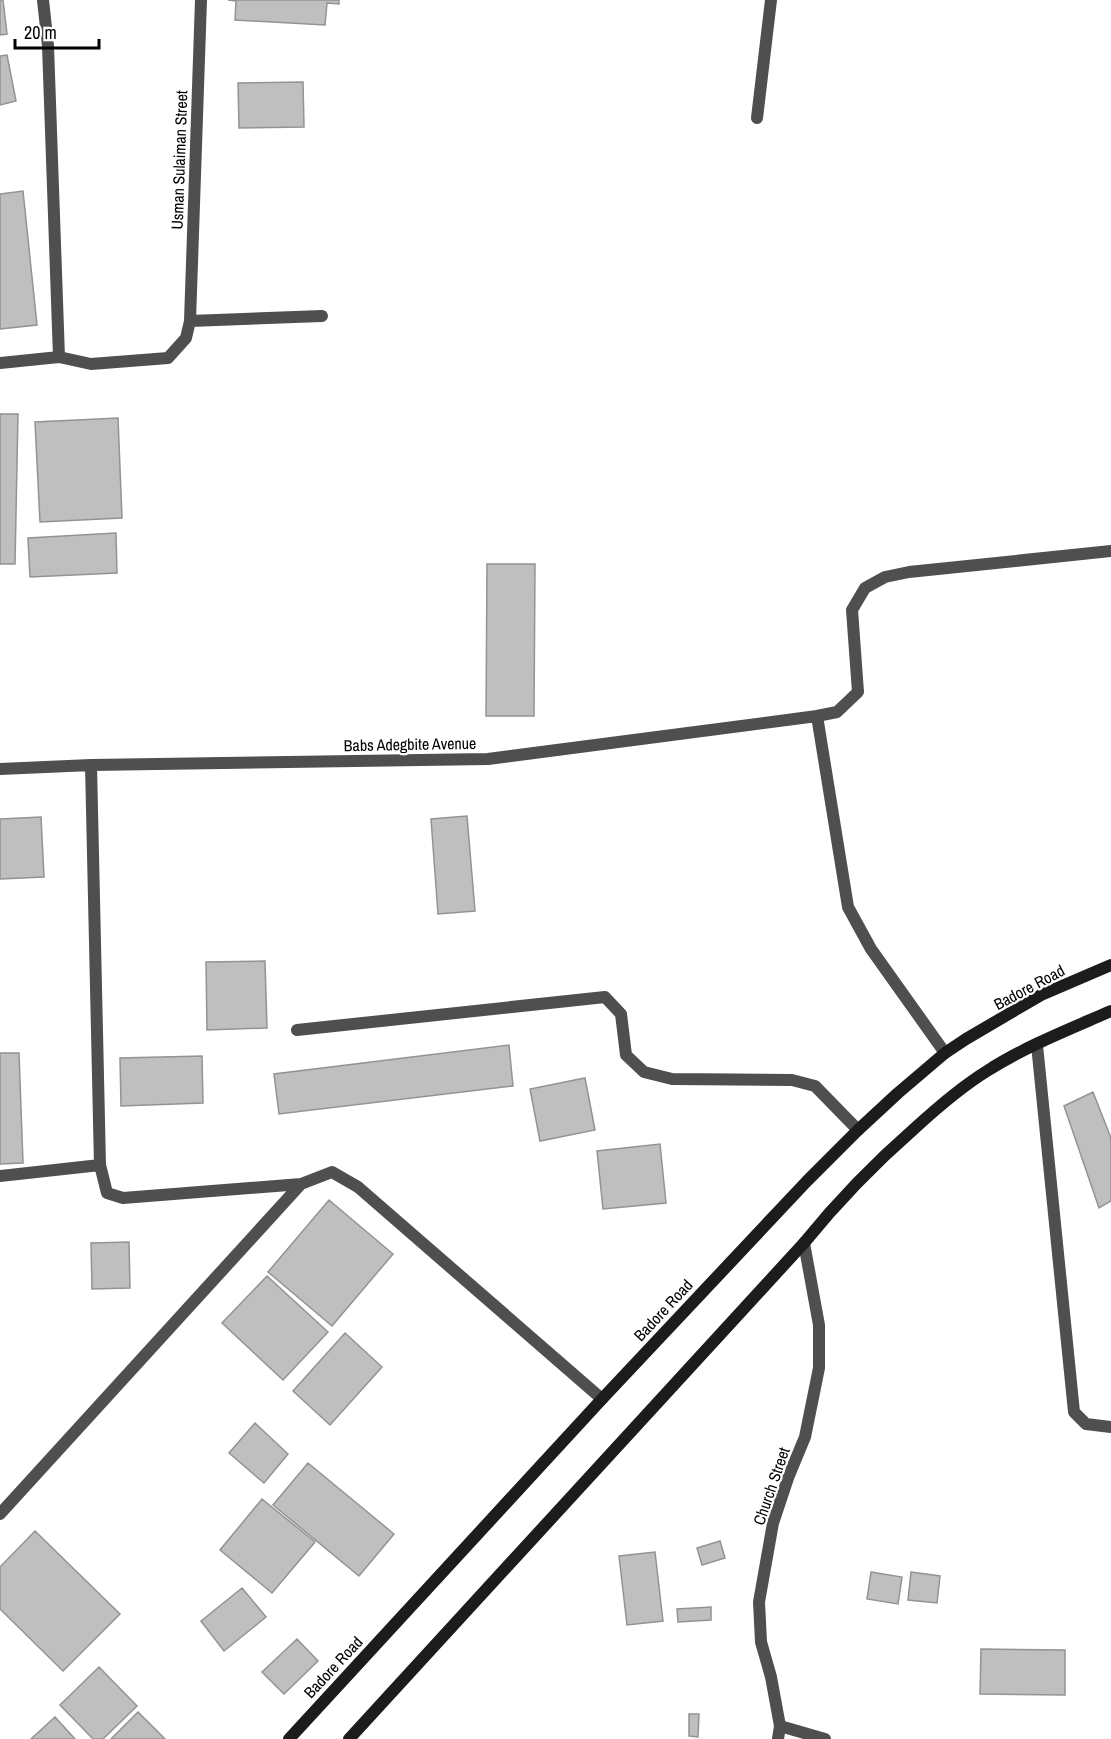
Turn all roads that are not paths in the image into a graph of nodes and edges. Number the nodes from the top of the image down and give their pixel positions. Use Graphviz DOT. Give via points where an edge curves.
graph roads {
  1 [pos="43,0"];
  2 [pos="201,0"];
  3 [pos="771,0"];
  4 [pos="757,118"];
  5 [pos="322,316"];
  6 [pos="190,321"];
  7 [pos="59,357"];
  8 [pos="0,363"];
  9 [pos="1111,551"];
  10 [pos="817,716"];
  11 [pos="91,765"];
  12 [pos="0,770"];
  13 [pos="1111,966"];
  14 [pos="1111,1011"];
  15 [pos="297,1030"];
  16 [pos="1037,1044"];
  17 [pos="945,1053"];
  18 [pos="858,1130"];
  19 [pos="100,1165"];
  20 [pos="0,1176"];
  21 [pos="302,1184"];
  22 [pos="804,1243"];
  23 [pos="602,1399"];
  24 [pos="1111,1427"];
  25 [pos="0,1514"];
  26 [pos="779,1733"];
  27 [pos="289,1739"];
  28 [pos="349,1739"];
  29 [pos="825,1739"];
  1 -- 7 [label="street"];
  2 -- 6 [label="street, Usman Sulaiman Street"];
  3 -- 4 [label="street"];
  5 -- 6 [label="street"];
  6 -- 7 [label="street" via="186,338 168,358 91,364"];
  7 -- 8 [label="street"];
  9 -- 10 [label="street, Babs Adegbite Avenue" via="909,572 885,577 865,588 852,610 858,692 837,712"];
  10 -- 11 [label="street, Babs Adegbite Avenue" via="488,759"];
  10 -- 17 [label="street" via="848,907 870,949"];
  11 -- 12 [label="street, Babs Adegbite Avenue"];
  11 -- 19 [label="street"];
  13 -- 17 [label="main road, Badore Road" via="1041,995"];
  14 -- 16 [label="main road"];
  15 -- 18 [label="street" via="605,997 621,1014 626,1055 644,1072 672,1079 792,1080 815,1086"];
  16 -- 22 [label="main road" via="958,1091 889,1151 832,1208"];
  16 -- 24 [label="street" via="1074,1412 1086,1424"];
  17 -- 18 [label="main road, Badore Road"];
  18 -- 23 [label="main road, Badore Road"];
  19 -- 20 [label="street"];
  19 -- 21 [label="street" via="107,1194 123,1198"];
  21 -- 23 [label="street" via="332,1172 358,1187"];
  21 -- 25 [label="street"];
  22 -- 26 [label="street, Church Street" via="819,1325 819,1368 806,1437 773,1523 759,1602 761,1642 771,1677"];
  22 -- 28 [label="main road"];
  23 -- 27 [label="main road, Badore Road"];
  26 -- 29 [label="street"];
}
